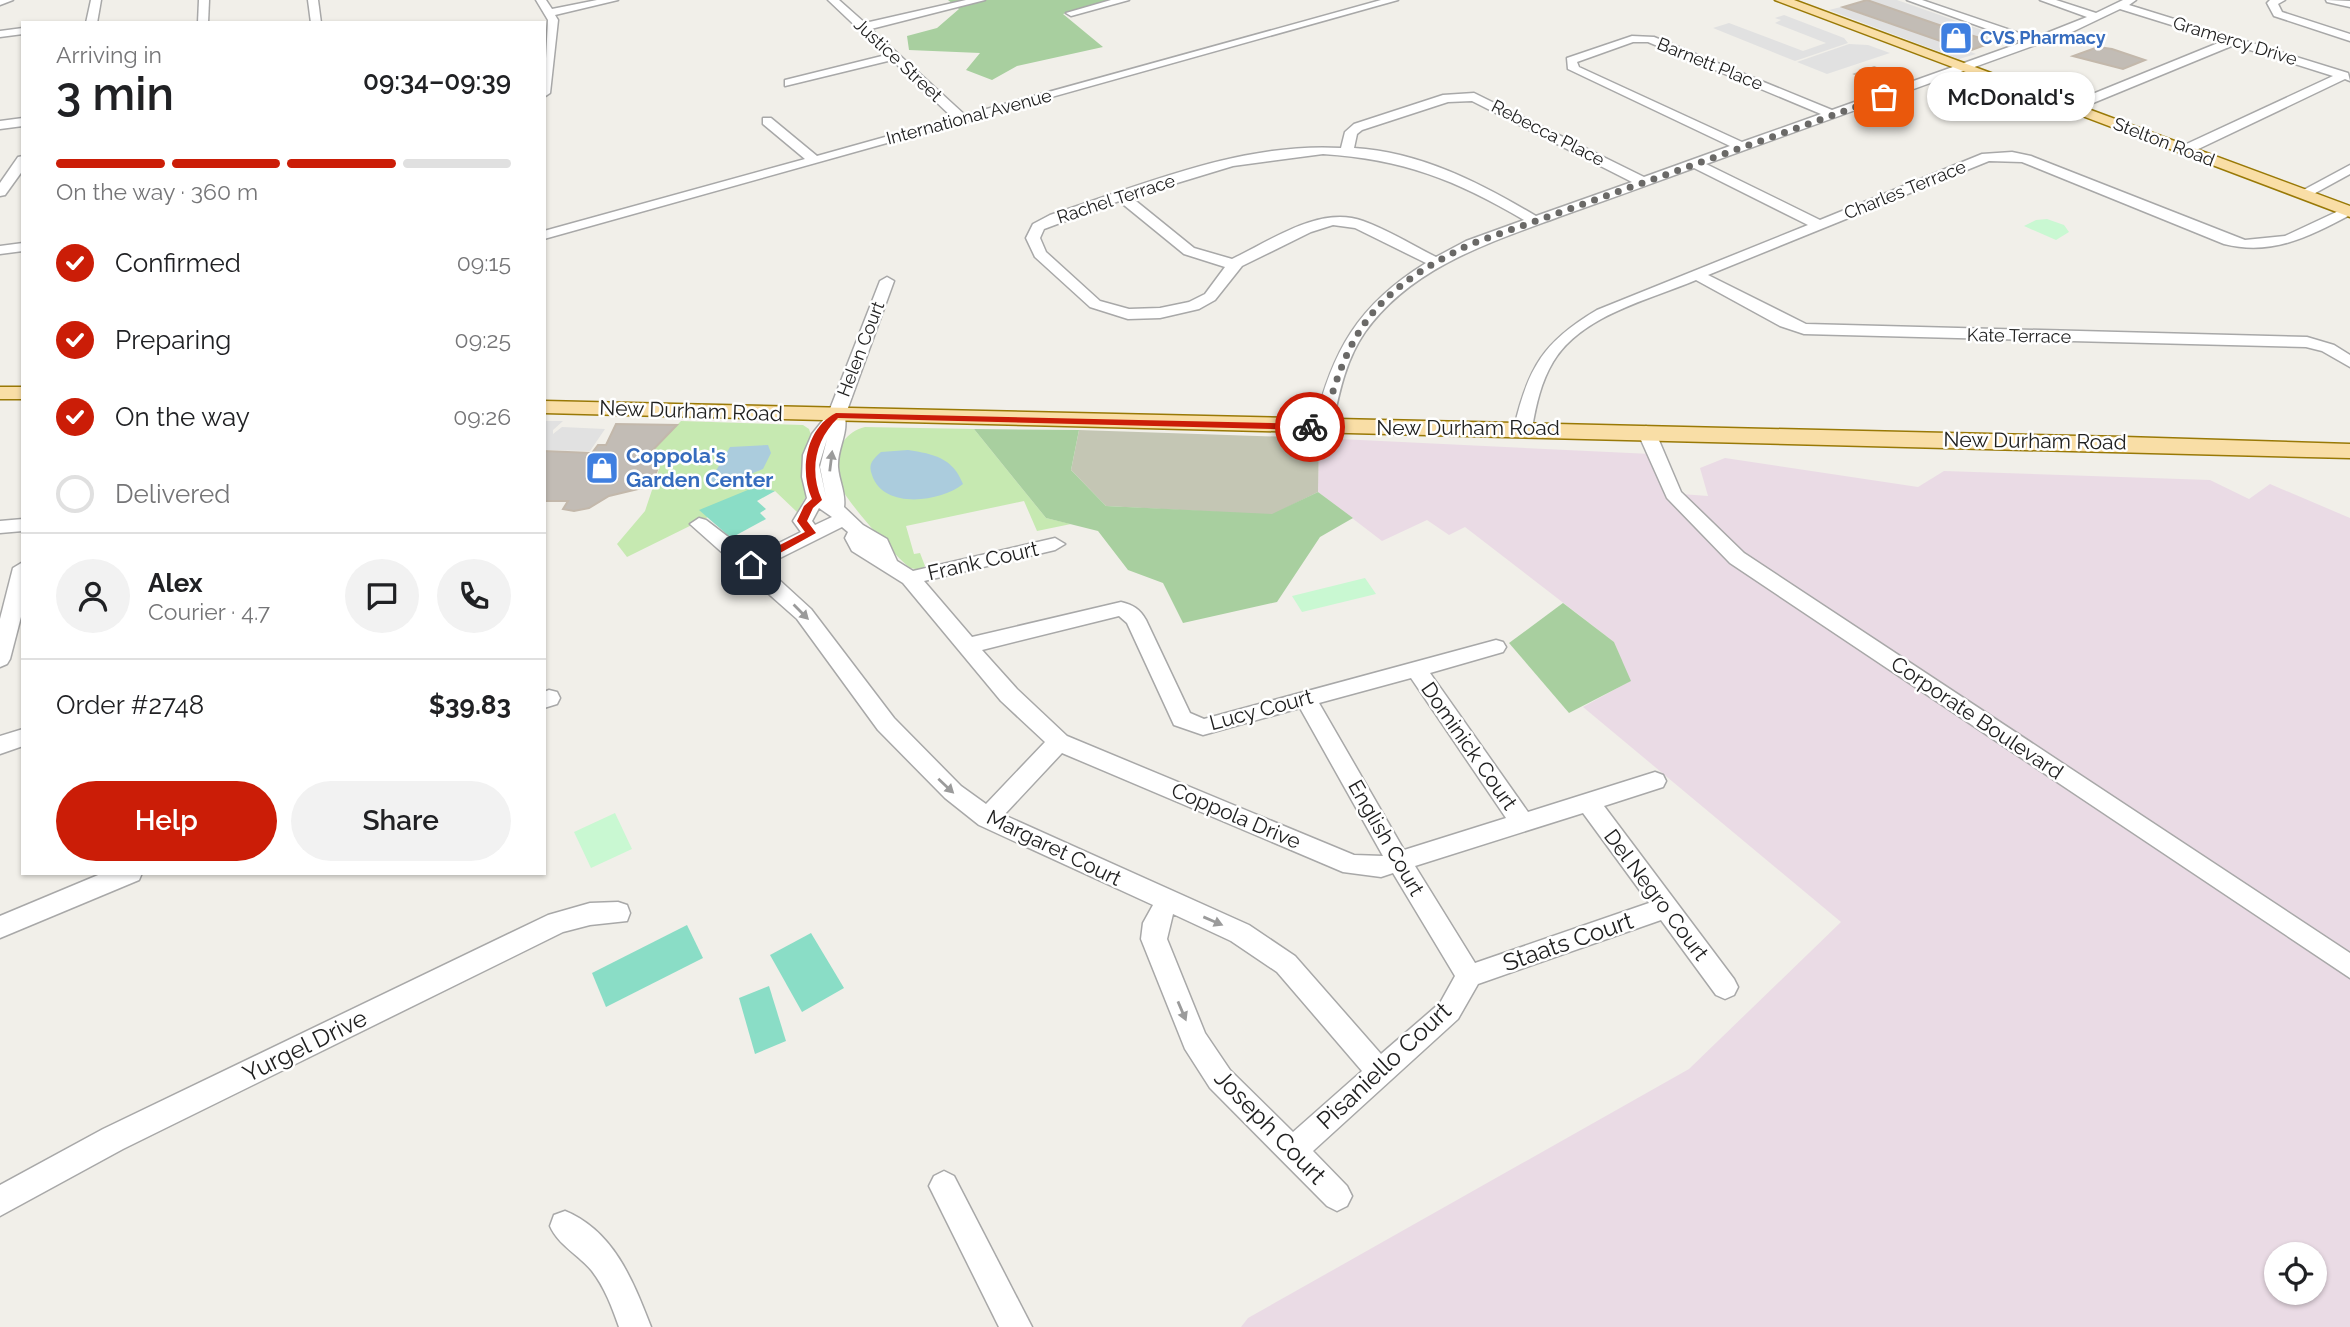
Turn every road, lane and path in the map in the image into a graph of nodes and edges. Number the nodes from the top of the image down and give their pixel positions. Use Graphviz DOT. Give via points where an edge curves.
graph roads {
  1 [pos="8,0"];
  2 [pos="96,0"];
  3 [pos="204,0"];
  4 [pos="313,0"];
  5 [pos="541,0"];
  6 [pos="613,0"];
  7 [pos="833,0"];
  8 [pos="980,0"];
  9 [pos="1124,0"];
  10 [pos="1349,0"];
  11 [pos="1393,0"];
  12 [pos="1782,0"];
  13 [pos="1912,0"];
  14 [pos="2045,0"];
  15 [pos="2280,0"];
  16 [pos="2331,0"];
  17 [pos="0,2"];
  18 [pos="2126,3"];
  19 [pos="2350,4"];
  20 [pos="1365,8"];
  21 [pos="549,13"];
  22 [pos="1071,13"];
  23 [pos="2099,18"];
  24 [pos="91,21"];
  25 [pos="203,21"];
  26 [pos="316,21"];
  27 [pos="864,27"];
  28 [pos="21,31"];
  29 [pos="0,34"];
  30 [pos="2350,38"];
  31 [pos="2234,41"];
  32 [pos="2034,42"];
  33 [pos="892,57"];
  34 [pos="1965,68"];
  35 [pos="2347,76"];
  36 [pos="546,77"];
  37 [pos="789,83"];
  38 [pos="2072,107"];
  39 [pos="1833,114"];
  40 [pos="962,119"];
  41 [pos="767,121"];
  42 [pos="21,122"];
  43 [pos="0,125"];
  44 [pos="1742,147"];
  45 [pos="2185,150"];
  46 [pos="1347,152"];
  47 [pos="814,160"];
  48 [pos="21,163"];
  49 [pos="1695,164"];
  50 [pos="2350,169"];
  51 [pos="1643,182"];
  52 [pos="21,188"];
  53 [pos="0,191"];
  54 [pos="2303,194"];
  55 [pos="1122,197"];
  56 [pos="2349,212"];
  57 [pos="1535,221"];
  58 [pos="1818,225"];
  59 [pos="546,234"];
  60 [pos="21,247"];
  61 [pos="0,250"];
  62 [pos="1434,261"];
  63 [pos="1235,265"];
  64 [pos="1697,275"];
  65 [pos="887,281"];
  66 [pos="2350,362"];
  67 [pos="0,393"];
  68 [pos="21,393"];
  69 [pos="546,407"];
  70 [pos="836,416"];
  71 [pos="1323,427"];
  72 [pos="1523,428"];
  73 [pos="1646,430"];
  74 [pos="2350,451"];
  75 [pos="839,514"];
  76 [pos="699,524"];
  77 [pos="21,525"];
  78 [pos="0,527"];
  79 [pos="811,533"];
  80 [pos="1055,544"];
  81 [pos="751,565"];
  82 [pos="21,576"];
  83 [pos="910,578"];
  84 [pos="967,646"];
  85 [pos="1496,647"];
  86 [pos="0,659"];
  87 [pos="1416,669"];
  88 [pos="1305,698"];
  89 [pos="21,738"];
  90 [pos="1059,742"];
  91 [pos="0,745"];
  92 [pos="1655,781"];
  93 [pos="1588,802"];
  94 [pos="987,818"];
  95 [pos="1522,822"];
  96 [pos="1399,862"];
  97 [pos="125,875"];
  98 [pos="1167,902"];
  99 [pos="1667,908"];
  100 [pos="618,913"];
  101 [pos="0,927"];
  102 [pos="2350,967"];
  103 [pos="1469,976"];
  104 [pos="1725,987"];
  105 [pos="1380,1071"];
  106 [pos="1292,1152"];
  107 [pos="944,1186"];
  108 [pos="1337,1196"];
  109 [pos="0,1201"];
  110 [pos="565,1226"];
  111 [pos="635,1327"];
  112 [pos="1016,1327"];
  1 -- 17 [label="street"];
  2 -- 24 [label="street"];
  3 -- 25 [label="street"];
  4 -- 26 [label="street"];
  5 -- 21 [label="street"];
  6 -- 21 [label="street"];
  7 -- 27 [label="street, Justice Street"];
  8 -- 27 [label="street"];
  9 -- 22 [label="street"];
  10 -- 20 [label="street"];
  11 -- 20 [label="street, International Avenue"];
  12 -- 34 [label="main road, Stelton Road"];
  13 -- 32 [label="street"];
  14 -- 23 [label="street"];
  15 -- 30 [label="street" via="2272,3 2278,15"];
  16 -- 19 [label="street"];
  18 -- 23 [label="street"];
  18 -- 31 [label="street, Gramercy Drive"];
  20 -- 40 [label="street, International Avenue"];
  21 -- 36 [label="street" via="553,20"];
  23 -- 32 [label="street"];
  27 -- 33 [label="street, Justice Street"];
  28 -- 29 [label="street"];
  31 -- 35 [label="street, Gramercy Drive"];
  31 -- 38 [label="street"];
  32 -- 34 [label="street"];
  33 -- 37 [label="street"];
  33 -- 40 [label="street, Justice Street"];
  34 -- 38 [label="main road, Stelton Road"];
  34 -- 39 [label="street"];
  35 -- 45 [label="street"];
  38 -- 45 [label="main road, Stelton Road"];
  39 -- 44 [label="street"];
  39 -- 44 [label="street, Barnett Place" via="1650,39 1632,39 1570,60 1574,69"];
  40 -- 47 [label="street, International Avenue"];
  41 -- 47 [label="street"];
  42 -- 43 [label="street"];
  44 -- 49 [label="street"];
  45 -- 54 [label="main road, Stelton Road"];
  46 -- 51 [label="street, Rebecca Place" via="1351,132 1358,127 1447,98 1474,97"];
  46 -- 55 [label="street, Rachel Terrace" via="1262,155"];
  46 -- 57 [label="street, Rachel Terrace" via="1384,156 1438,171"];
  47 -- 59 [label="street, International Avenue"];
  48 -- 53 [label="street"];
  49 -- 51 [label="street"];
  49 -- 58 [label="street"];
  50 -- 54 [label="street"];
  51 -- 57 [label="street"];
  52 -- 53 [label="street"];
  54 -- 56 [label="main road, Stelton Road"];
  55 -- 63 [label="street" via="1189,251"];
  55 -- 63 [label="street, Rachel Terrace" via="1055,218 1038,228 1033,238 1040,254 1095,304 1128,314 1185,308 1210,297"];
  56 -- 58 [label="street, Charles Terrace" via="2279,244 2253,247 2026,159 1999,155"];
  57 -- 62 [label="street"];
  58 -- 64 [label="street, Charles Terrace"];
  60 -- 61 [label="street"];
  62 -- 63 [label="street, Rachel Terrace" via="1358,224 1332,221"];
  62 -- 71 [label="street" via="1370,315 1349,346 1336,375"];
  64 -- 66 [label="street, Kate Terrace" via="1786,323 1813,331 2307,342"];
  64 -- 72 [label="street, Charles Terrace" via="1602,313 1557,344 1537,373"];
  65 -- 70 [label="street, Helen Court"];
  67 -- 68 [label="main road"];
  69 -- 70 [label="main road, New Durham Road"];
  70 -- 71 [label="main road, New Durham Road"];
  70 -- 75 [label="street, Coppola Drive" via="820,430 810,458 812,488"];
  71 -- 72 [label="main road, New Durham Road"];
  72 -- 73 [label="main road, New Durham Road"];
  73 -- 74 [label="main road, New Durham Road"];
  73 -- 102 [label="street, Corporate Boulevard" via="1673,494 1737,558"];
  75 -- 79 [label="street"];
  75 -- 79 [label="street" via="809,506 802,521"];
  75 -- 83 [label="street, Coppola Drive" via="859,547"];
  76 -- 81 [label="street, Margaret Court"];
  77 -- 78 [label="street"];
  79 -- 81 [label="street"];
  80 -- 83 [label="street, Frank Court"];
  81 -- 94 [label="street, Margaret Court, one-way" via="804,614 886,724 953,792"];
  82 -- 86 [label="street"];
  83 -- 84 [label="street, Coppola Drive"];
  84 -- 88 [label="street, Lucy Court" via="1121,609 1136,620 1178,712 1192,724 1214,725"];
  84 -- 90 [label="street, Coppola Drive" via="1009,695"];
  85 -- 87 [label="street, Lucy Court"];
  87 -- 88 [label="street, Lucy Court"];
  87 -- 95 [label="street, Dominick Court"];
  88 -- 96 [label="street, English Court"];
  89 -- 91 [label="street"];
  90 -- 94 [label="street"];
  90 -- 96 [label="street, Coppola Drive" via="1352,864 1367,868"];
  92 -- 93 [label="street, Coppola Drive"];
  93 -- 95 [label="street, Coppola Drive"];
  93 -- 99 [label="street, Del Negro Court"];
  94 -- 98 [label="street, Margaret Court"];
  95 -- 96 [label="street, Coppola Drive"];
  96 -- 103 [label="street, English Court"];
  97 -- 101 [label="street"];
  98 -- 105 [label="street, Margaret Court, one-way" via="1268,949"];
  98 -- 106 [label="street, Joseph Court, one-way" via="1154,939 1195,1040 1220,1079"];
  99 -- 103 [label="street, Staats Court"];
  99 -- 104 [label="street, Del Negro Court"];
  100 -- 109 [label="street, Yurgel Drive" via="590,914 557,923 113,1139"];
  103 -- 105 [label="street, Pisaniello Court" via="1449,1011"];
  105 -- 106 [label="street, Pisaniello Court"];
  106 -- 108 [label="street, Joseph Court"];
  107 -- 112 [label="street"];
  110 -- 111 [label="street" via="598,1252 618,1281"];
}
